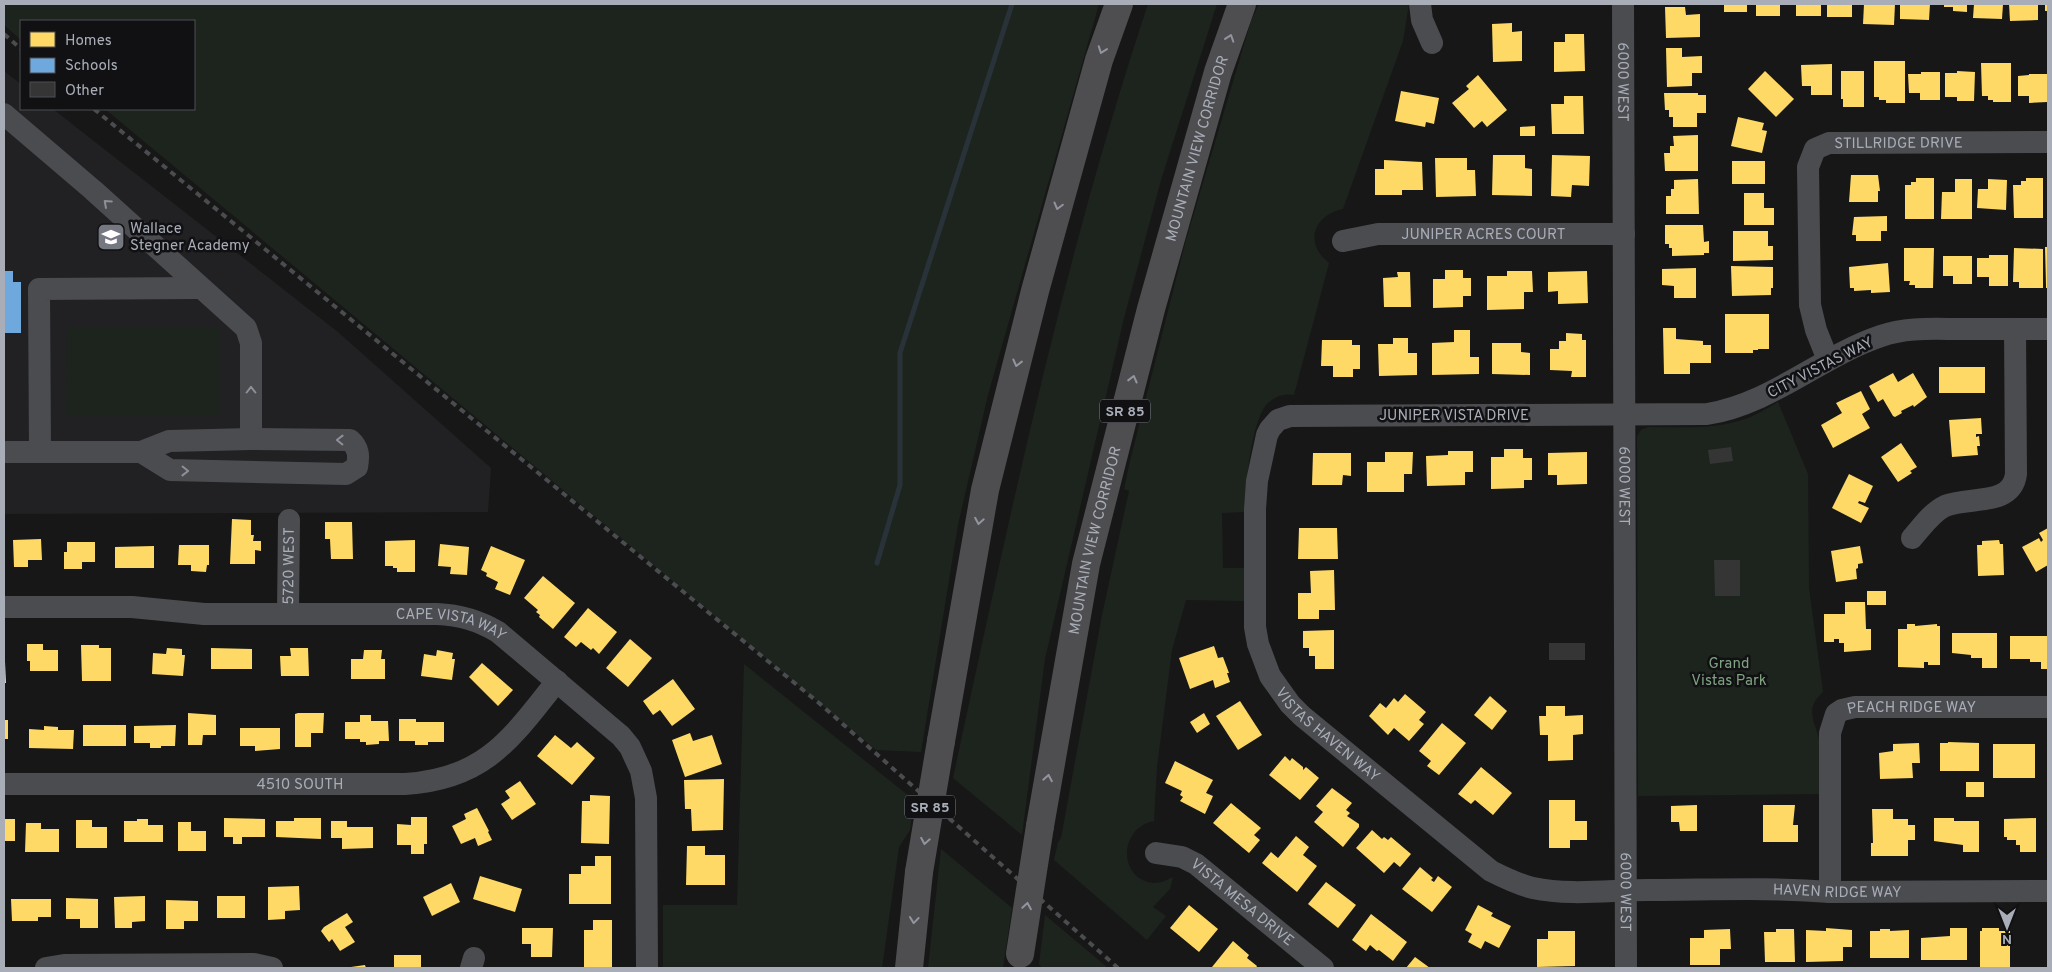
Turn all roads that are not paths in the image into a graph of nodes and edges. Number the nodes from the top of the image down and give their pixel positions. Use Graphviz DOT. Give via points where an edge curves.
graph roads {
  1 [pos="1119,4"];
  2 [pos="1242,4"];
  3 [pos="1420,4"];
  4 [pos="1623,4"];
  5 [pos="1432,43"];
  6 [pos="4,114"];
  7 [pos="2048,142"];
  8 [pos="1624,234"];
  9 [pos="1343,241"];
  10 [pos="200,288"];
  11 [pos="2048,328"];
  12 [pos="2015,329"];
  13 [pos="1828,360"];
  14 [pos="1624,415"];
  15 [pos="1284,418"];
  16 [pos="252,439"];
  17 [pos="4,452"];
  18 [pos="40,452"];
  19 [pos="142,452"];
  20 [pos="289,520"];
  21 [pos="1912,538"];
  22 [pos="4,607"];
  23 [pos="288,614"];
  24 [pos="557,682"];
  25 [pos="2048,707"];
  26 [pos="4,784"];
  27 [pos="1156,854"];
  28 [pos="1626,891"];
  29 [pos="2048,891"];
  30 [pos="1830,892"];
  31 [pos="1019,961"];
  32 [pos="46,968"];
  33 [pos="272,968"];
  34 [pos="647,968"];
  35 [pos="909,968"];
  36 [pos="1323,968"];
  37 [pos="1626,968"];
  1 -- 35 [label="highway, SR 85, one-way, bridge" via="1093,79 985,490 919,872"];
  31 -- 2 [label="highway, MOUNTAIN VIEW CORRIDOR / SR 85, one-way, bridge" via="1086,564 1153,300 1218,72"];
  3 -- 5 [label="street" via="1422,20"];
  4 -- 8 [label="street, 6000 WEST"];
  10 -- 6 [label="street, one-way"];
  7 -- 13 [label="street, STILLRIDGE DRIVE" via="1829,143 1816,149 1808,167 1809,290 1812,318"];
  8 -- 9 [label="street, JUNIPER ACRES COURT" via="1378,234"];
  8 -- 14 [label="street, 6000 WEST"];
  16 -- 10 [label="street, one-way" via="249,334 242,323"];
  10 -- 18 [label="street" via="38,289"];
  11 -- 12 [label="street, CITY VISTAS WAY"];
  12 -- 13 [label="street, CITY VISTAS WAY" via="1906,330 1868,341"];
  12 -- 21 [label="street" via="2016,474 2013,485 1998,496 1945,506 1930,517"];
  13 -- 14 [label="street, CITY VISTAS WAY" via="1756,400 1721,412 1693,416"];
  14 -- 15 [label="street, JUNIPER VISTA DRIVE"];
  14 -- 28 [label="street, 6000 WEST"];
  15 -- 28 [label="street, VISTAS HAVEN WAY" via="1274,424 1267,435 1257,481 1255,509 1256,627 1263,660 1279,690 1302,716 1491,871 1518,884 1541,890"];
  16 -- 19 [label="street" via="169,441"];
  19 -- 16 [label="street, one-way" via="170,470 346,474 357,468 359,456 356,445 350,440"];
  17 -- 18 [label="street"];
  18 -- 19 [label="street"];
  20 -- 23 [label="street, 5720 WEST"];
  22 -- 23 [label="street, CAPE VISTA WAY" via="132,607 194,614"];
  23 -- 24 [label="street, CAPE VISTA WAY" via="462,616 498,632"];
  24 -- 26 [label="street, 4510 SOUTH" via="500,749 470,769 437,781 405,784"];
  24 -- 34 [label="street, CAPE VISTA WAY" via="621,736 641,771 646,812"];
  25 -- 30 [label="street, PEACH RIDGE WAY" via="1855,708 1836,714 1830,733"];
  27 -- 36 [label="street, VISTA MESA DRIVE" via="1182,857 1196,864"];
  28 -- 30 [label="street, HAVEN RIDGE WAY"];
  28 -- 37 [label="street, 6000 WEST"];
  29 -- 30 [label="street, HAVEN RIDGE WAY"];
  32 -- 33 [label="street" via="64,965 244,964"];
}
